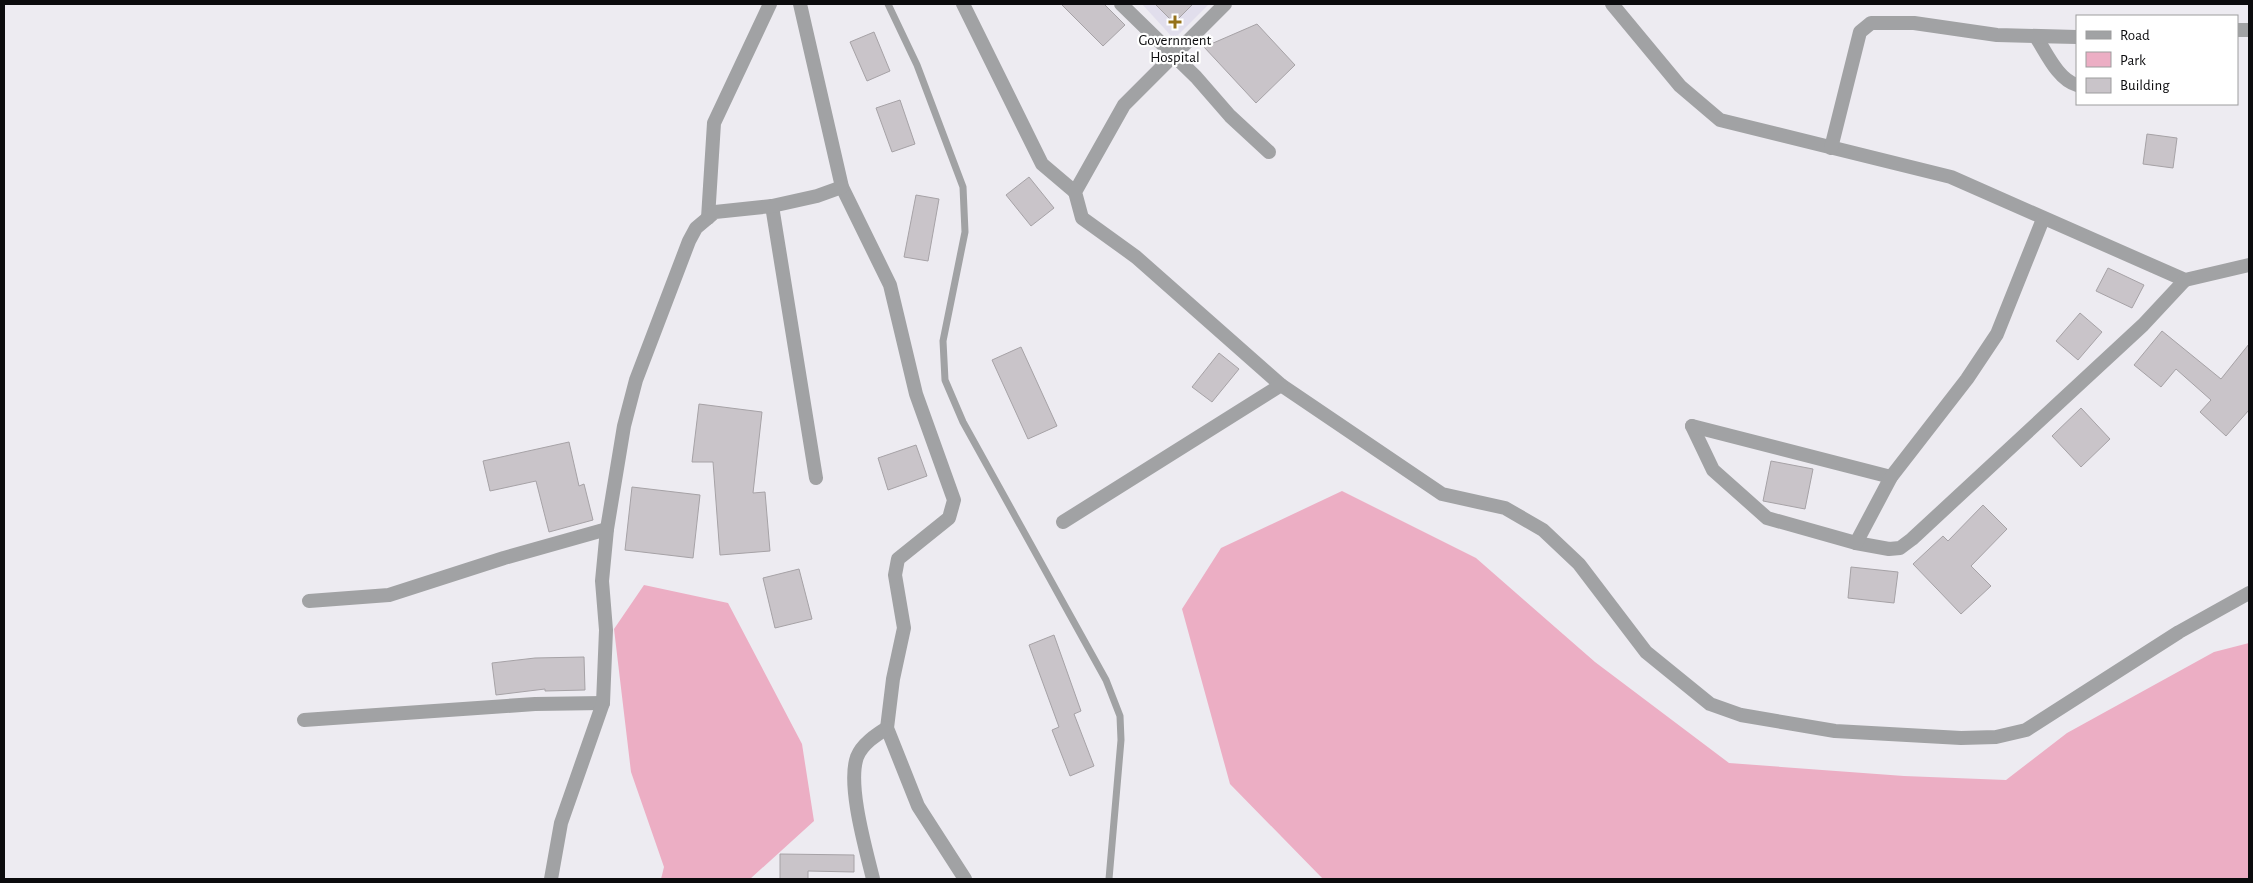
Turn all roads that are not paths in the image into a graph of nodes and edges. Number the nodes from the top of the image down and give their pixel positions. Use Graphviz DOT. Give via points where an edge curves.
graph roads {
  1 [pos="770,4"];
  2 [pos="800,4"];
  3 [pos="888,4"];
  4 [pos="963,4"];
  5 [pos="1122,4"];
  6 [pos="1225,4"];
  7 [pos="1612,4"];
  8 [pos="2036,37"];
  9 [pos="2076,37"];
  10 [pos="1173,55"];
  11 [pos="2076,85"];
  12 [pos="1830,148"];
  13 [pos="1269,152"];
  14 [pos="842,187"];
  15 [pos="1075,192"];
  16 [pos="772,206"];
  17 [pos="708,218"];
  18 [pos="2043,219"];
  19 [pos="2249,265"];
  20 [pos="2185,280"];
  21 [pos="1281,385"];
  22 [pos="1891,477"];
  23 [pos="816,478"];
  24 [pos="1063,522"];
  25 [pos="607,530"];
  26 [pos="1856,543"];
  27 [pos="2249,593"];
  28 [pos="309,601"];
  29 [pos="603,703"];
  30 [pos="304,720"];
  31 [pos="887,728"];
  32 [pos="551,879"];
  33 [pos="873,879"];
  34 [pos="965,879"];
  35 [pos="1109,879"];
  1 -- 17 [label="street" via="714,123"];
  2 -- 14 [label="street"];
  3 -- 35 [label="lane" via="964,187 965,232 944,341 945,380 963,422 1106,680 1120,716 1121,740"];
  4 -- 15 [label="street" via="1042,164"];
  5 -- 10 [label="street"];
  6 -- 10 [label="street"];
  7 -- 12 [label="street" via="1680,86 1720,120"];
  8 -- 9 [label="street"];
  8 -- 11 [label="street" via="2060,72"];
  8 -- 12 [label="street" via="1997,36 1914,23 1871,23 1860,32"];
  10 -- 13 [label="street"];
  10 -- 15 [label="street" via="1124,105"];
  12 -- 18 [label="street" via="1951,177"];
  14 -- 16 [label="street"];
  14 -- 31 [label="street" via="890,285 916,394 954,500 949,518 898,559 895,575 904,628"];
  15 -- 21 [label="street" via="1082,218 1136,257"];
  16 -- 17 [label="street" via="716,212"];
  16 -- 23 [label="street"];
  17 -- 25 [label="street" via="696,228 690,241 636,380 624,426"];
  18 -- 20 [label="street"];
  18 -- 22 [label="street" via="1996,334 1967,379"];
  19 -- 20 [label="street"];
  20 -- 26 [label="street" via="2143,325 1912,539 1900,548 1889,549"];
  21 -- 24 [label="street"];
  21 -- 27 [label="street" via="1442,494 1505,508 1543,530 1579,564 1646,652 1710,704 1741,715 1835,731 1962,738 1996,737 2026,730 2179,632"];
  22 -- 26 [label="street"];
  22 -- 26 [label="street" via="1692,426 1713,470 1766,518"];
  25 -- 28 [label="street" via="504,558 390,595"];
  25 -- 29 [label="street" via="602,581 606,630"];
  29 -- 30 [label="street" via="535,704"];
  29 -- 32 [label="street" via="561,824"];
  31 -- 33 [label="street" via="872,738 858,756 855,769 858,816"];
  31 -- 34 [label="street" via="918,806"];
}
